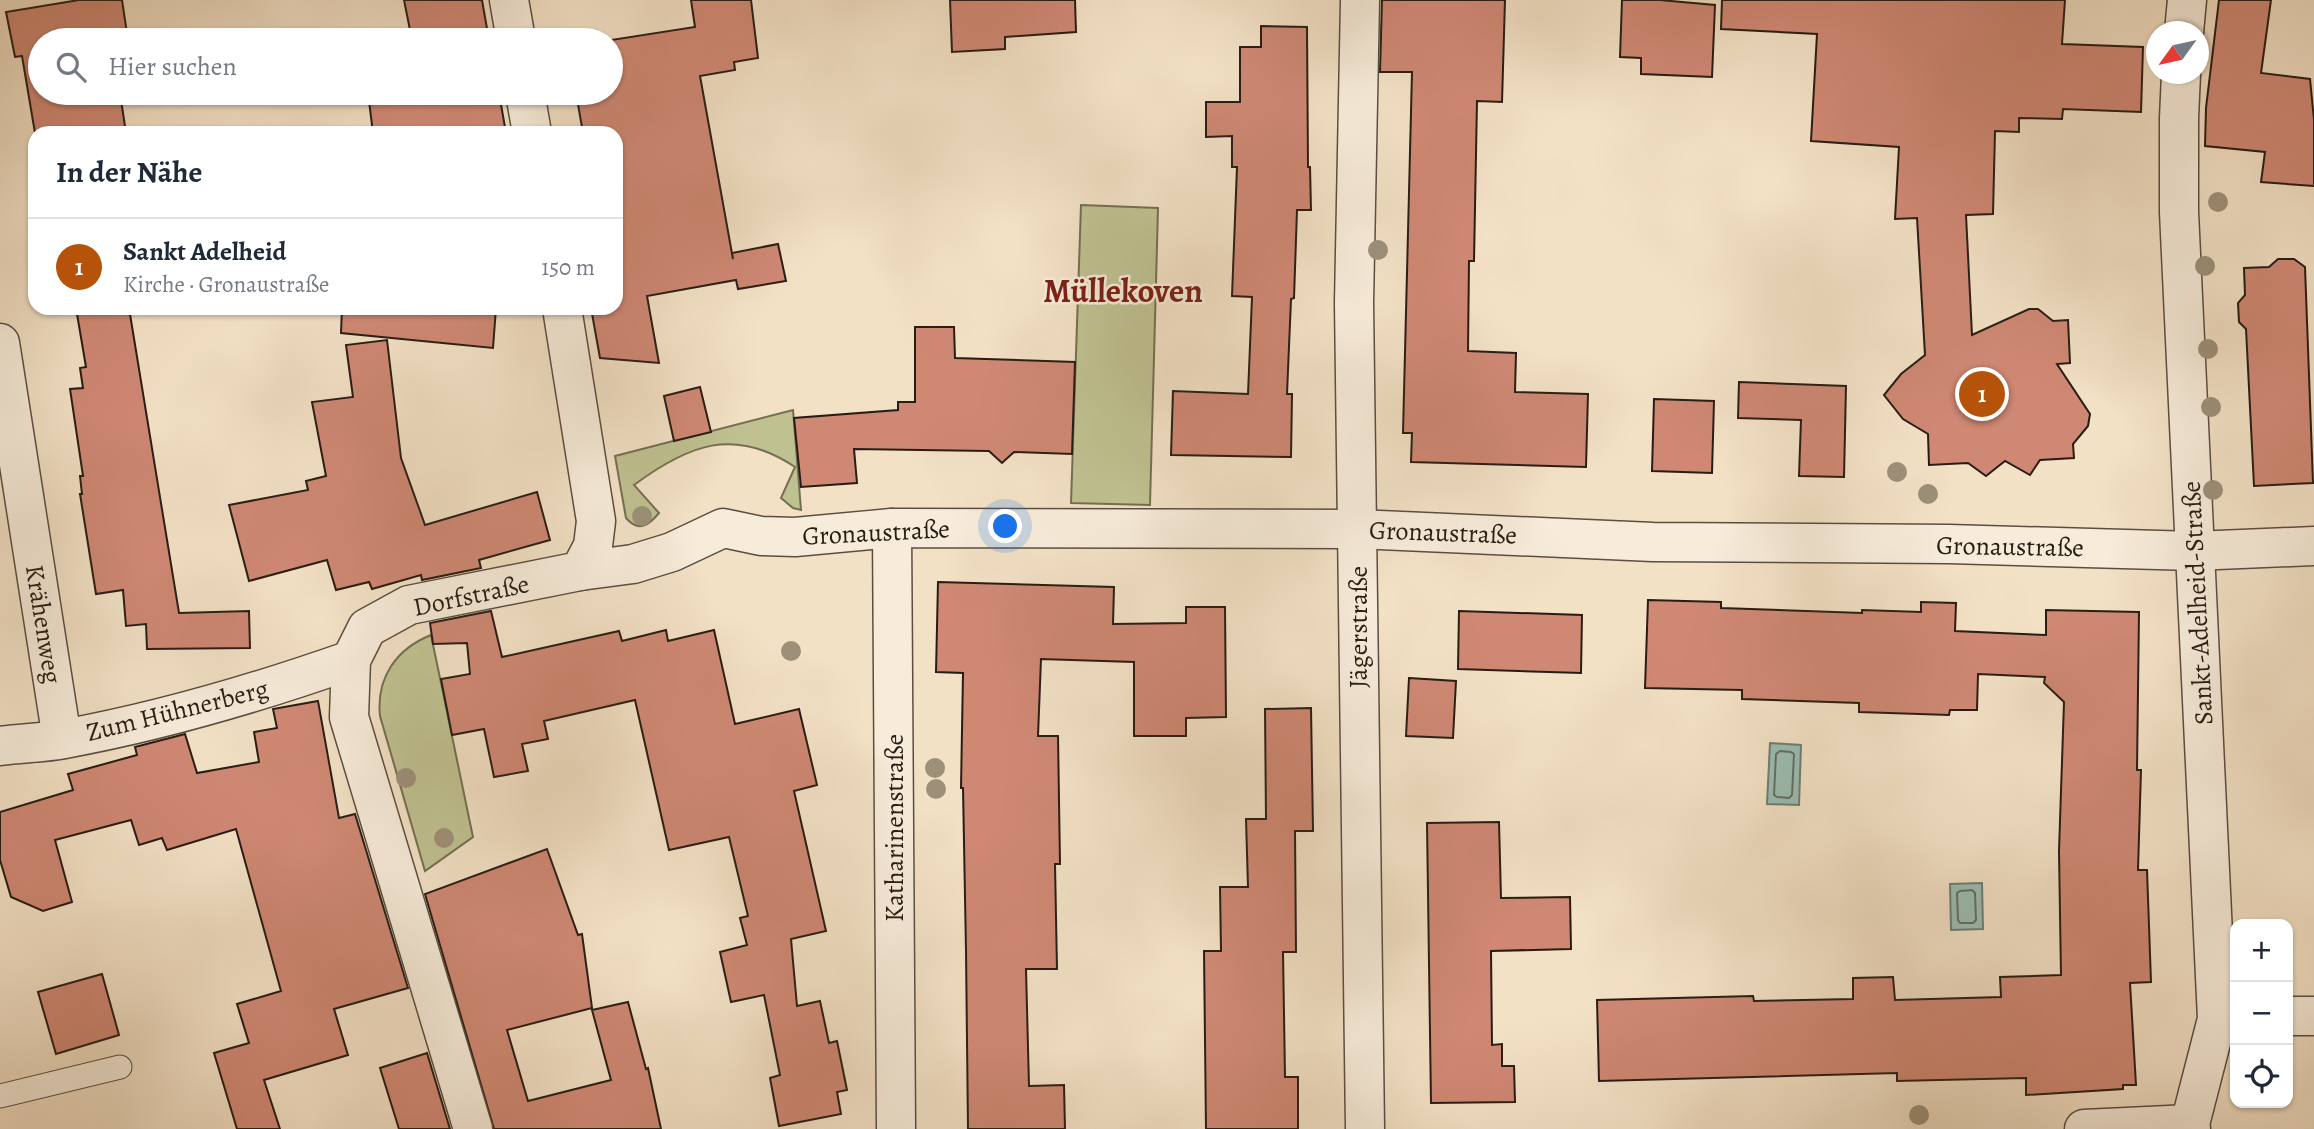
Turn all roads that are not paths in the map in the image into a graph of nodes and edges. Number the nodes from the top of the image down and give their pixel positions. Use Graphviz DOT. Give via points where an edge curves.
graph roads {
  1 [pos="509,0"];
  2 [pos="1360,0"];
  3 [pos="2187,0"];
  4 [pos="2185,21"];
  5 [pos="514,28"];
  6 [pos="2181,84"];
  7 [pos="527,105"];
  8 [pos="531,126"];
  9 [pos="563,315"];
  10 [pos="0,343"];
  11 [pos="892,528"];
  12 [pos="1357,529"];
  13 [pos="2314,546"];
  14 [pos="2194,551"];
  15 [pos="580,572"];
  16 [pos="351,660"];
  17 [pos="62,739"];
  18 [pos="0,746"];
  19 [pos="2293,1016"];
  20 [pos="2314,1016"];
  21 [pos="2226,1018"];
  22 [pos="120,1067"];
  23 [pos="0,1096"];
  24 [pos="2190,1127"];
  25 [pos="473,1129"];
  26 [pos="896,1129"];
  27 [pos="1365,1129"];
  28 [pos="2084,1129"];
  1 -- 5 [label="street"];
  2 -- 12 [label="street, Jägerstraße" via="1354,303"];
  3 -- 4 [label="street"];
  6 -- 14 [label="street, Sankt-Adelheid-Straße" via="2179,212"];
  7 -- 8 [label="street"];
  9 -- 15 [label="street" via="596,521 593,546"];
  10 -- 17 [label="street, Krähenweg"];
  11 -- 12 [label="street, Gronaustraße"];
  11 -- 15 [label="street, Gronaustraße" via="795,537 723,528 672,552"];
  11 -- 26 [label="street, Katharinenstraße"];
  12 -- 14 [label="street, Gronaustraße" via="1653,542"];
  12 -- 27 [label="street, Jägerstraße"];
  13 -- 14 [label="street, Gronaustraße"];
  14 -- 21 [label="street, Sankt-Adelheid-Straße"];
  15 -- 16 [label="street, Dorfstraße" via="409,605 367,628"];
  16 -- 17 [label="street, Zum Hühnerberg" via="226,701"];
  16 -- 25 [label="street, Dorfstraße" via="349,717"];
  17 -- 18 [label="street, Zum Hühnerberg"];
  19 -- 20 [label="street"];
  21 -- 24 [label="street, Sankt-Adelheid-Straße"];
  22 -- 23 [label="lane"];
  24 -- 28 [label="street"];
}
